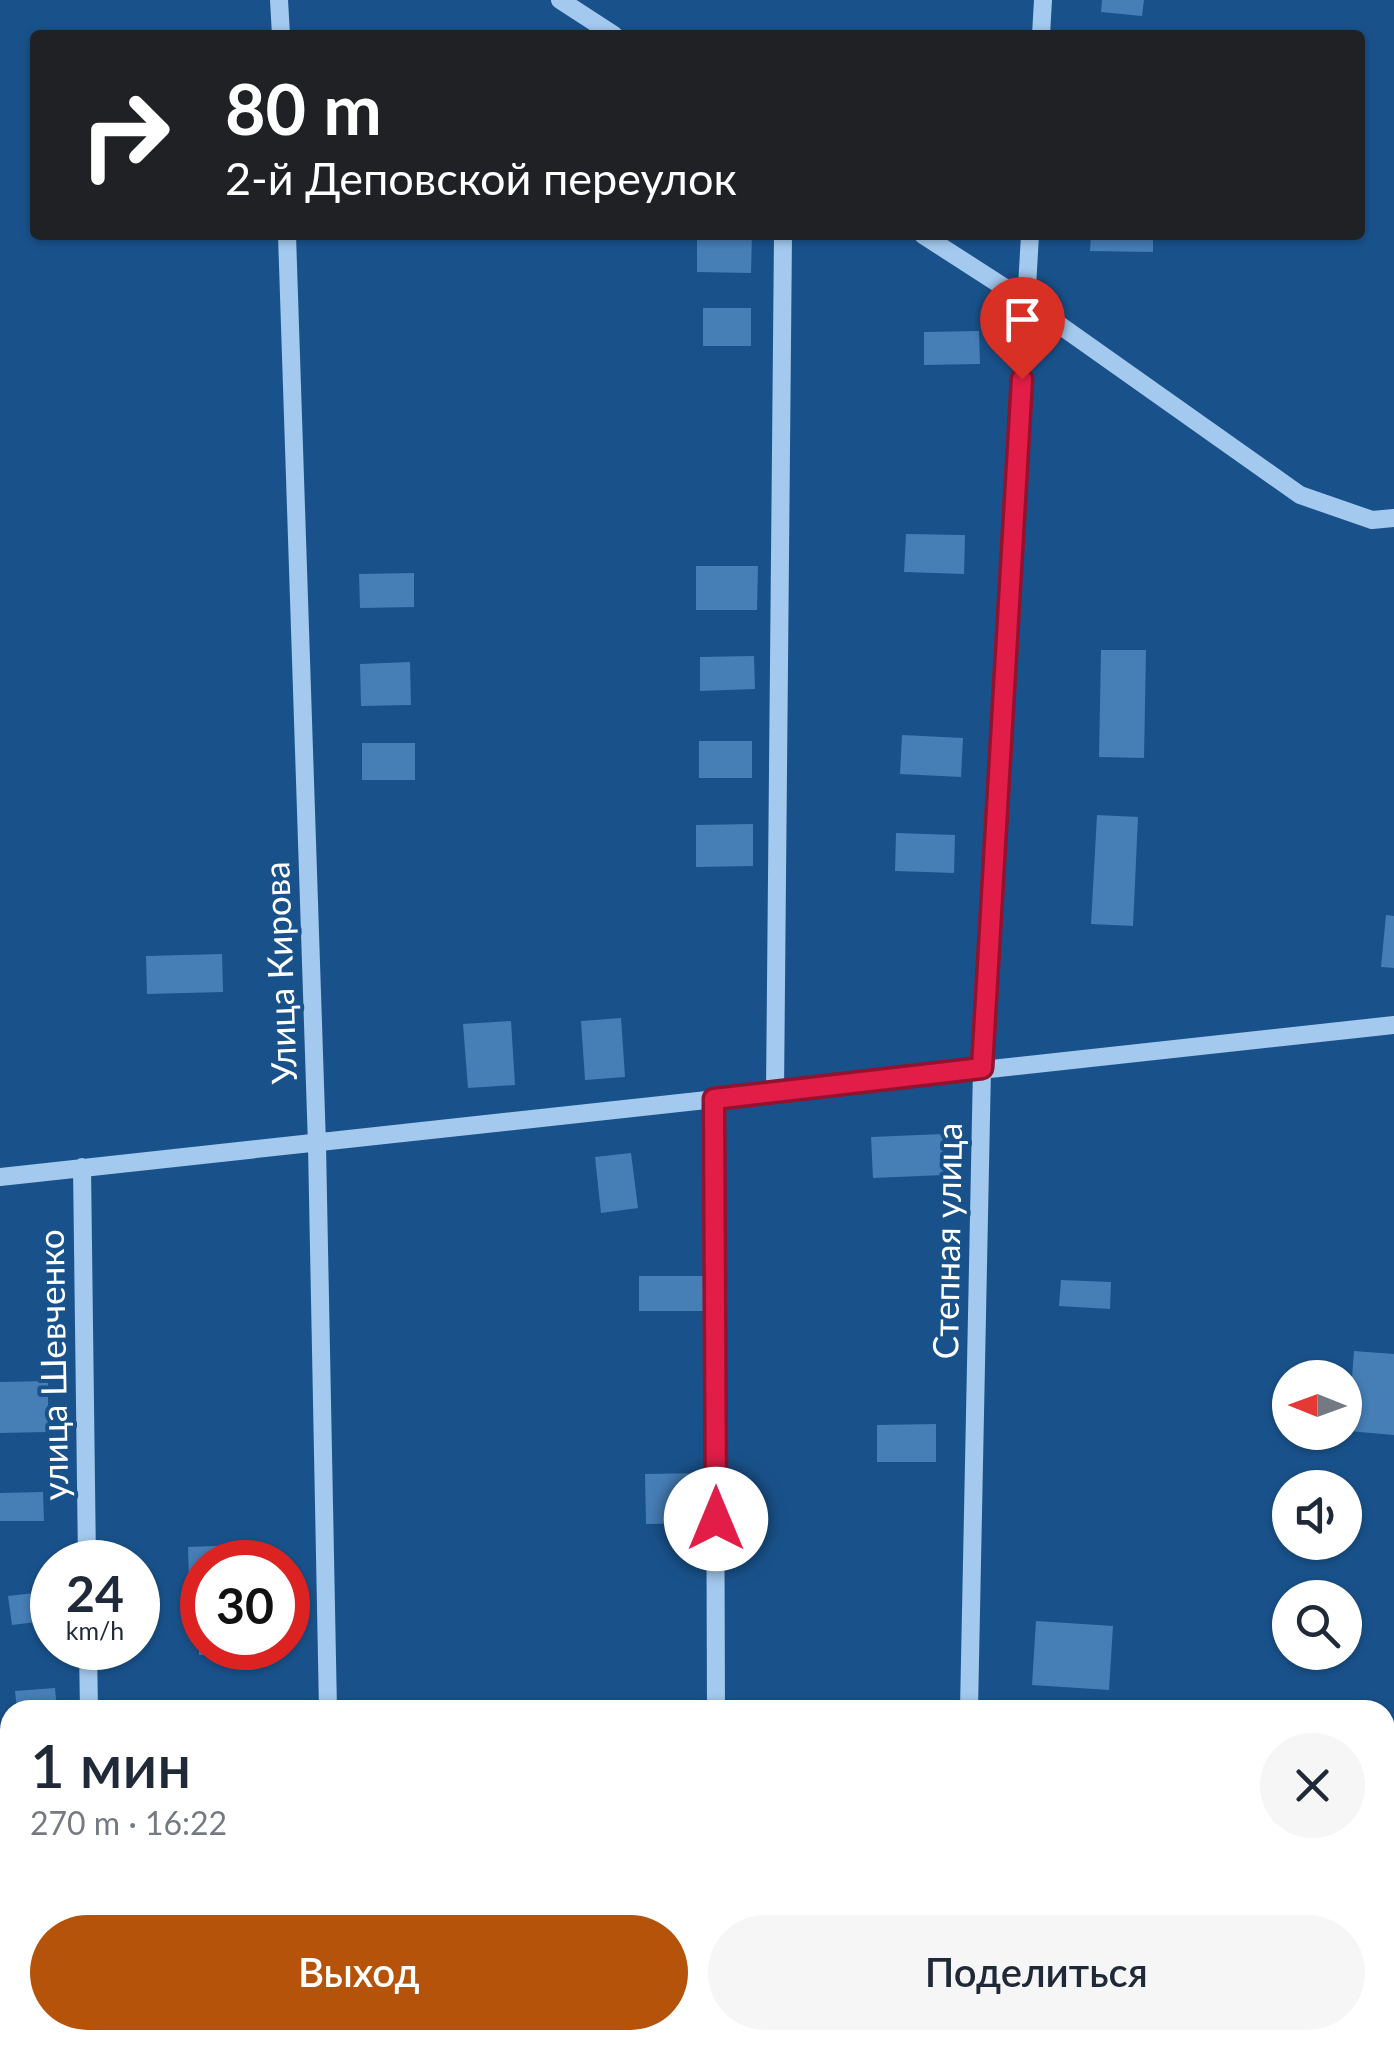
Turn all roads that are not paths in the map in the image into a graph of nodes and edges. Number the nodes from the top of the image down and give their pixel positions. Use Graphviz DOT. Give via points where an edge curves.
graph roads {
  1 [pos="280,0"];
  2 [pos="560,0"];
  3 [pos="1043,0"];
  4 [pos="280,30"];
  5 [pos="606,30"];
  6 [pos="1041,30"];
  7 [pos="287,240"];
  8 [pos="783,240"];
  9 [pos="931,240"];
  10 [pos="1030,240"];
  11 [pos="1027,302"];
  12 [pos="1394,518"];
  13 [pos="1394,1025"];
  14 [pos="982,1068"];
  15 [pos="776,1092"];
  16 [pos="714,1099"];
  17 [pos="317,1145"];
  18 [pos="82,1167"];
  19 [pos="0,1178"];
  20 [pos="87,1540"];
  21 [pos="88,1670"];
  22 [pos="89,1700"];
  23 [pos="328,1700"];
  24 [pos="716,1700"];
  25 [pos="969,1700"];
  1 -- 4 [label="street"];
  2 -- 5 [label="street"];
  3 -- 6 [label="street"];
  7 -- 17 [label="street, Улица Кирова"];
  8 -- 15 [label="street"];
  9 -- 11 [label="street"];
  10 -- 11 [label="street, Степная улица"];
  11 -- 12 [label="street" via="1300,495 1372,520"];
  11 -- 14 [label="street, Степная улица"];
  13 -- 14 [label="street"];
  14 -- 15 [label="street"];
  14 -- 25 [label="street, Степная улица"];
  15 -- 16 [label="street"];
  16 -- 17 [label="street"];
  16 -- 24 [label="street"];
  17 -- 18 [label="street"];
  17 -- 23 [label="street, Улица Кирова"];
  18 -- 19 [label="street"];
  18 -- 20 [label="street, улица Шевченко"];
  21 -- 22 [label="street"];
}
